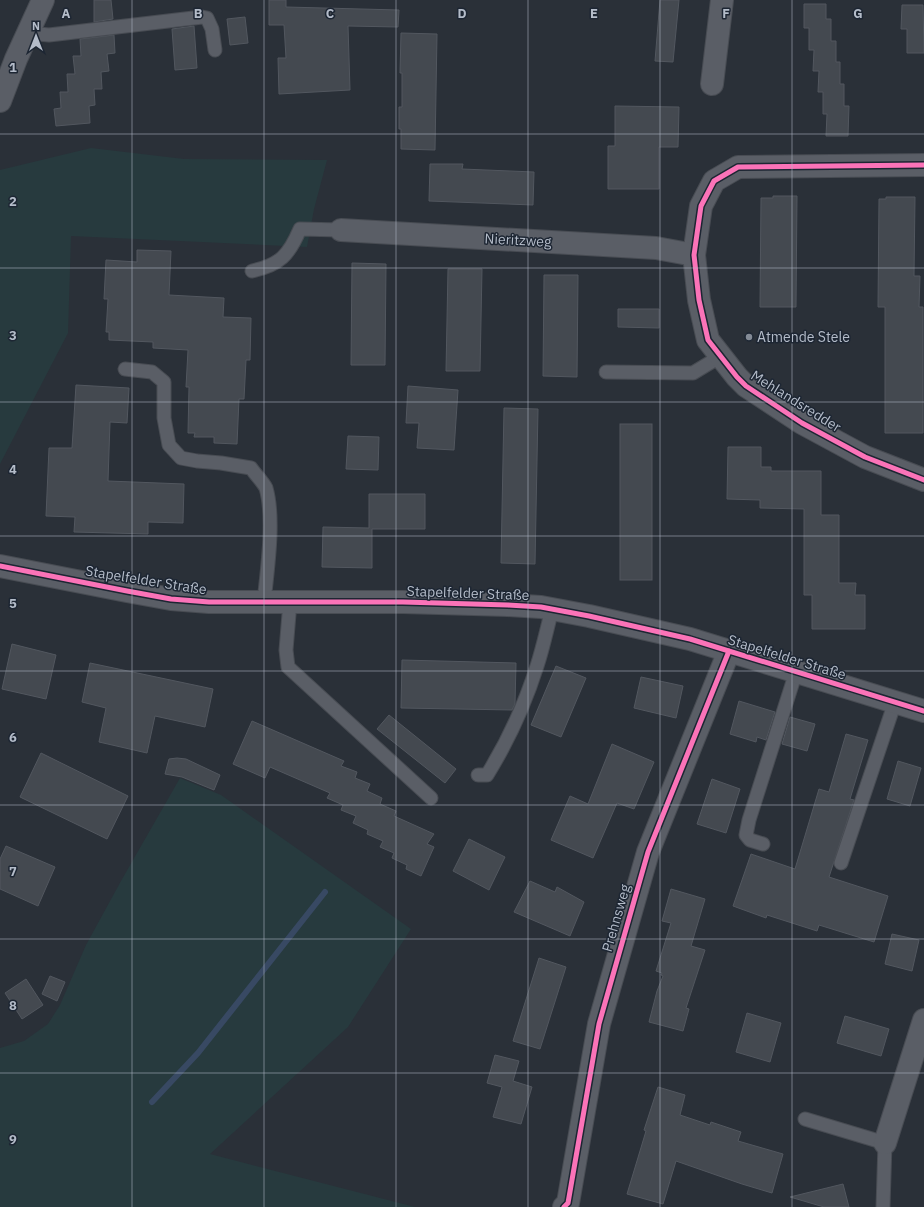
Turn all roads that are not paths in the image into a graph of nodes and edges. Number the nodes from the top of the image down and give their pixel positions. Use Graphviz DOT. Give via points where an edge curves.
graph roads {
  1 [pos="43,0"];
  2 [pos="722,0"];
  3 [pos="28,33"];
  4 [pos="215,50"];
  5 [pos="712,84"];
  6 [pos="0,101"];
  7 [pos="924,165"];
  8 [pos="341,230"];
  9 [pos="694,255"];
  10 [pos="252,271"];
  11 [pos="721,356"];
  12 [pos="125,369"];
  13 [pos="606,372"];
  14 [pos="924,480"];
  15 [pos="0,566"];
  16 [pos="264,602"];
  17 [pos="290,602"];
  18 [pos="552,610"];
  19 [pos="729,651"];
  20 [pos="796,672"];
  21 [pos="895,702"];
  22 [pos="924,711"];
  23 [pos="478,775"];
  24 [pos="431,798"];
  25 [pos="763,844"];
  26 [pos="841,863"];
  27 [pos="924,1020"];
  28 [pos="805,1119"];
  29 [pos="885,1143"];
  30 [pos="571,1206"];
  31 [pos="883,1207"];
  1 -- 3 [label="street"];
  2 -- 5 [label="street"];
  3 -- 4 [label="lane" via="49,35 202,17 207,18 212,29"];
  3 -- 6 [label="street"];
  7 -- 9 [label="street, Mehlandsredder" via="738,167 714,181 701,206"];
  8 -- 9 [label="street, Nieritzweg" via="656,248"];
  8 -- 10 [label="lane" via="300,229 284,257 268,267"];
  9 -- 11 [label="street, Mehlandsredder" via="699,300 708,340"];
  11 -- 13 [label="lane" via="693,373"];
  11 -- 14 [label="street, Mehlandsredder" via="746,386 802,423 865,457"];
  12 -- 16 [label="lane" via="152,372 164,382 164,418 169,445 182,458 251,468 265,487 270,522"];
  15 -- 16 [label="street, Stapelfelder Straße" via="171,598 209,602"];
  16 -- 17 [label="street, Stapelfelder Straße"];
  17 -- 18 [label="street, Stapelfelder Straße" via="525,605"];
  17 -- 24 [label="lane" via="286,650 288,667"];
  18 -- 19 [label="street, Stapelfelder Straße" via="690,639"];
  18 -- 23 [label="lane" via="538,665 525,699 502,750 487,775"];
  19 -- 20 [label="street, Stapelfelder Straße"];
  19 -- 30 [label="street, Prehnsweg" via="648,852 599,1024"];
  20 -- 21 [label="street, Stapelfelder Straße"];
  20 -- 25 [label="lane" via="746,835 750,840"];
  21 -- 22 [label="street, Stapelfelder Straße"];
  21 -- 26 [label="lane"];
  27 -- 29 [label="street"];
  28 -- 29 [label="lane"];
  29 -- 31 [label="lane"];
}
